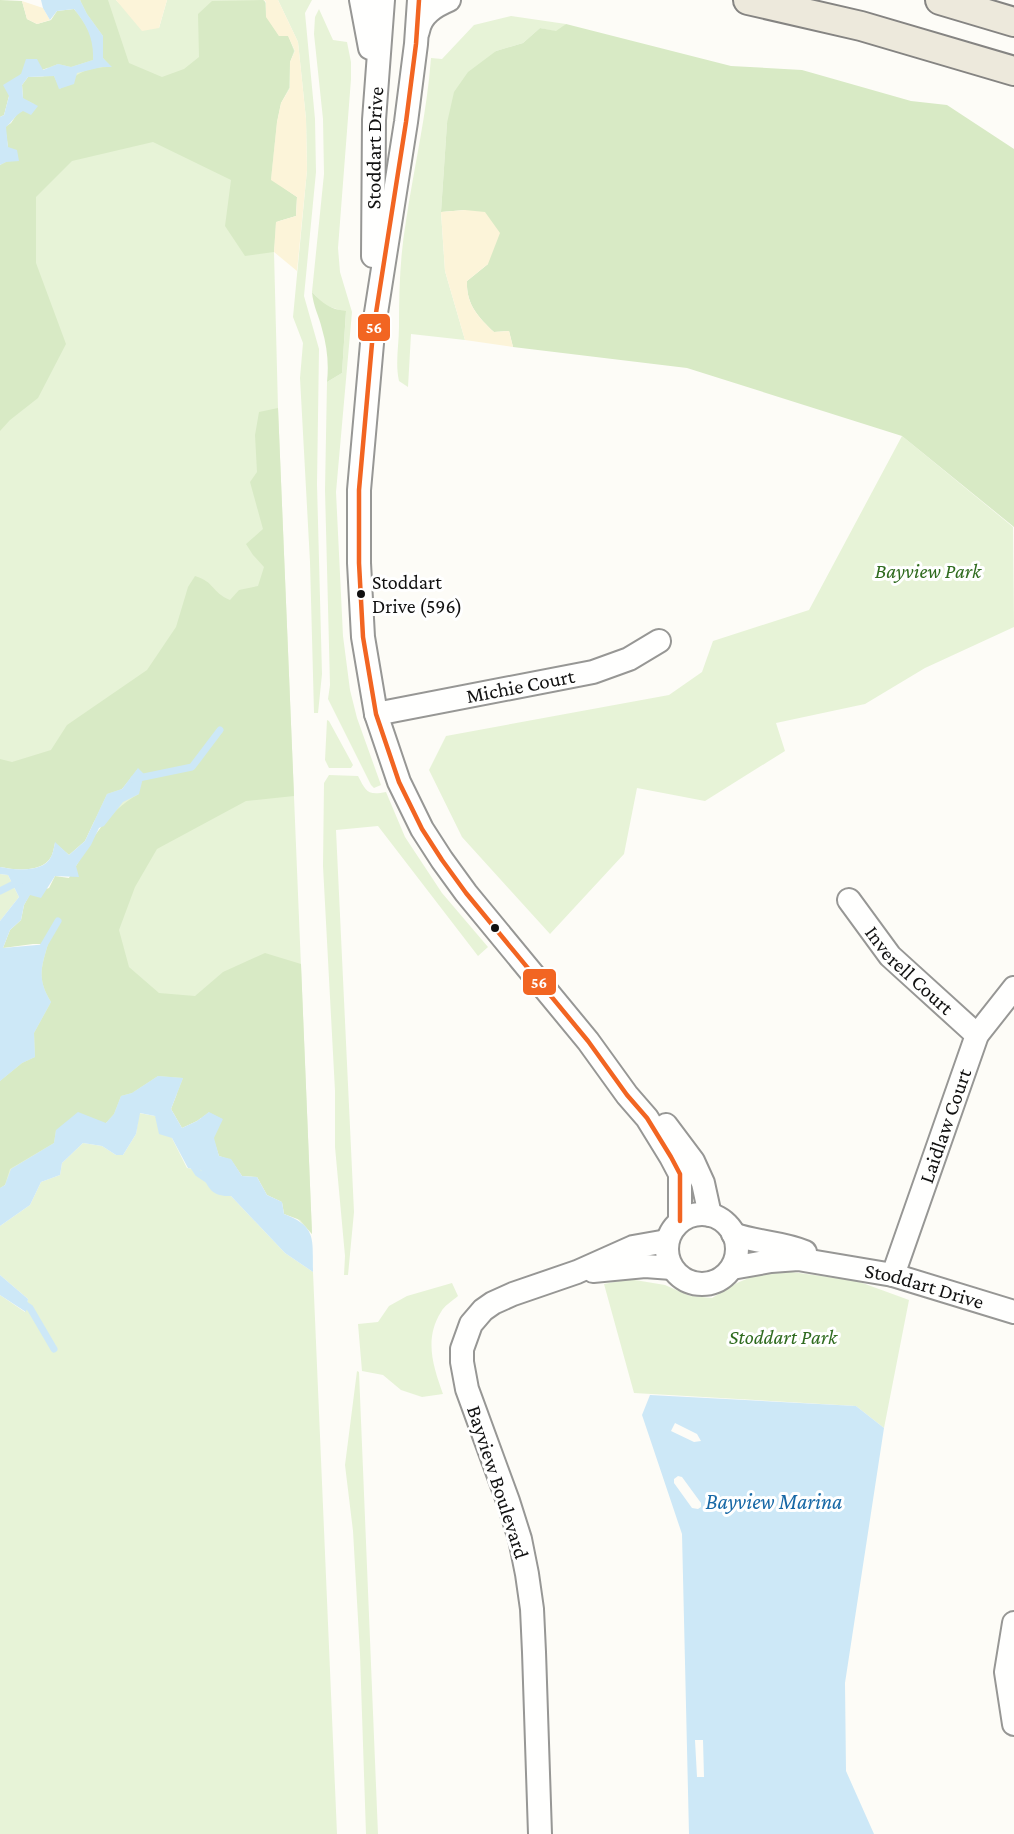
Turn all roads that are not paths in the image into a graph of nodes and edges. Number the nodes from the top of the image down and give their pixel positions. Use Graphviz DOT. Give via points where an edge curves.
graph roads {
  1 [pos="361,0"];
  2 [pos="383,0"];
  3 [pos="419,0"];
  4 [pos="449,0"];
  5 [pos="748,0"];
  6 [pos="940,0"];
  7 [pos="1014,22"];
  8 [pos="416,44"];
  9 [pos="1014,71"];
  10 [pos="375,85"];
  11 [pos="373,332"];
  12 [pos="659,641"];
  13 [pos="376,714"];
  14 [pos="849,900"];
  15 [pos="1014,988"];
  16 [pos="977,1035"];
  17 [pos="627,1095"];
  18 [pos="710,1215"];
  19 [pos="680,1221"];
  20 [pos="734,1234"];
  21 [pos="668,1241"];
  22 [pos="834,1265"];
  23 [pos="672,1268"];
  24 [pos="732,1268"];
  25 [pos="577,1272"];
  26 [pos="893,1275"];
  27 [pos="1014,1312"];
  28 [pos="1014,1623"];
  29 [pos="1014,1724"];
  30 [pos="540,1834"];
  1 -- 10 [label="street"];
  2 -- 10 [label="street, Stoddart Drive"];
  3 -- 8 [label="street, Stoddart Drive"];
  4 -- 8 [label="street" via="424,16"];
  5 -- 9 [label="main road" via="861,26"];
  6 -- 7 [label="main road"];
  8 -- 11 [label="street, Stoddart Drive"];
  10 -- 11 [label="street, Stoddart Drive"];
  11 -- 13 [label="street, Stoddart Drive" via="359,490 359,562 363,637"];
  12 -- 13 [label="street, Michie Court" via="629,659 593,672"];
  13 -- 17 [label="street, Stoddart Drive" via="399,782 441,860"];
  14 -- 16 [label="street, Inverell Court" via="890,956"];
  15 -- 16 [label="street, Laidlaw Court"];
  16 -- 26 [label="street, Laidlaw Court"];
  17 -- 18 [label="street, Stoddart Drive" via="655,1112 693,1161 704,1183"];
  17 -- 19 [label="street, Stoddart Drive" via="647,1118 680,1174"];
  18 -- 19 [label="street" via="689,1216"];
  18 -- 20 [label="street" via="724,1222"];
  19 -- 21 [label="street"];
  20 -- 22 [label="street, Stoddart Drive" via="795,1248"];
  20 -- 24 [label="street" via="737,1245"];
  21 -- 23 [label="street" via="667,1255"];
  21 -- 25 [label="street, Bayview Boulevard" via="633,1247"];
  22 -- 24 [label="street, Stoddart Drive" via="798,1259"];
  22 -- 26 [label="street, Stoddart Drive"];
  23 -- 24 [label="street" via="681,1278 709,1284"];
  23 -- 25 [label="street, Bayview Boulevard" via="645,1266"];
  25 -- 30 [label="street, Bayview Boulevard" via="513,1294 483,1310 471,1324 462,1349 467,1389 508,1501 527,1574 532,1609"];
  26 -- 27 [label="street, Stoddart Drive"];
  28 -- 29 [label="street" via="1006,1672"];
}
